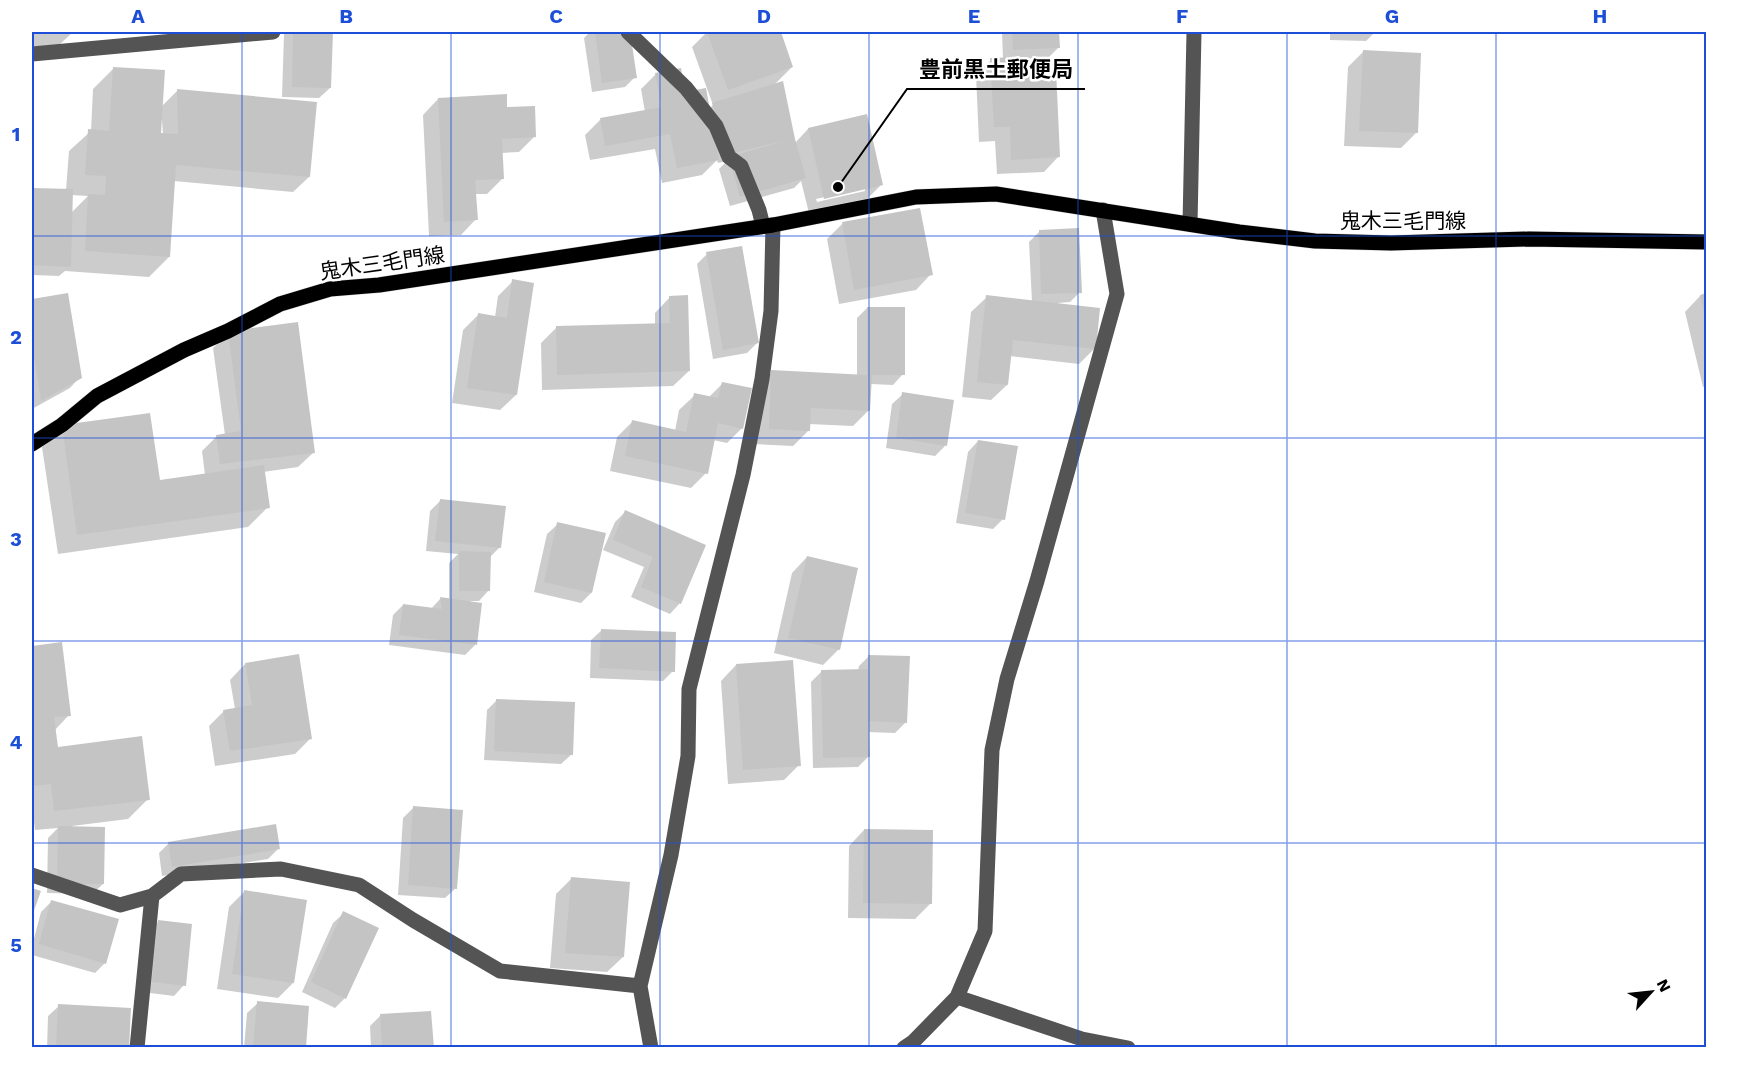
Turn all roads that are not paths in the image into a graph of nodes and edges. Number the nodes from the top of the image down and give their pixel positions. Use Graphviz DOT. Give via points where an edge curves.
graph roads {
  1 [pos="273,32"];
  2 [pos="628,32"];
  3 [pos="1194,32"];
  4 [pos="32,54"];
  5 [pos="1103,210"];
  6 [pos="1190,224"];
  7 [pos="768,226"];
  8 [pos="1707,242"];
  9 [pos="32,444"];
  10 [pos="32,875"];
  11 [pos="152,896"];
  12 [pos="640,986"];
  13 [pos="957,997"];
  14 [pos="1082,1043"];
  15 [pos="137,1047"];
  16 [pos="651,1047"];
  17 [pos="904,1047"];
  18 [pos="1128,1047"];
  1 -- 4 [label="street"];
  2 -- 7 [label="street" via="686,88 716,126 729,157 741,166"];
  3 -- 6 [label="street"];
  5 -- 6 [label="main road, 鬼木三毛門線"];
  5 -- 7 [label="main road, 鬼木三毛門線" via="996,194 916,196"];
  5 -- 13 [label="street" via="1117,294 1007,679 992,750 985,931"];
  6 -- 8 [label="main road, 鬼木三毛門線" via="1315,241 1391,243 1529,238"];
  7 -- 9 [label="main road, 鬼木三毛門線" via="379,285 330,289 280,304 184,350 97,396"];
  7 -- 12 [label="street" via="771,311 762,379 743,475 690,689 688,756 671,855"];
  10 -- 11 [label="street" via="120,905"];
  11 -- 12 [label="street" via="181,874 281,869 359,885 500,971"];
  11 -- 15 [label="street"];
  12 -- 16 [label="street"];
  13 -- 14 [label="street"];
  13 -- 17 [label="street"];
  14 -- 18 [label="street"];
}
